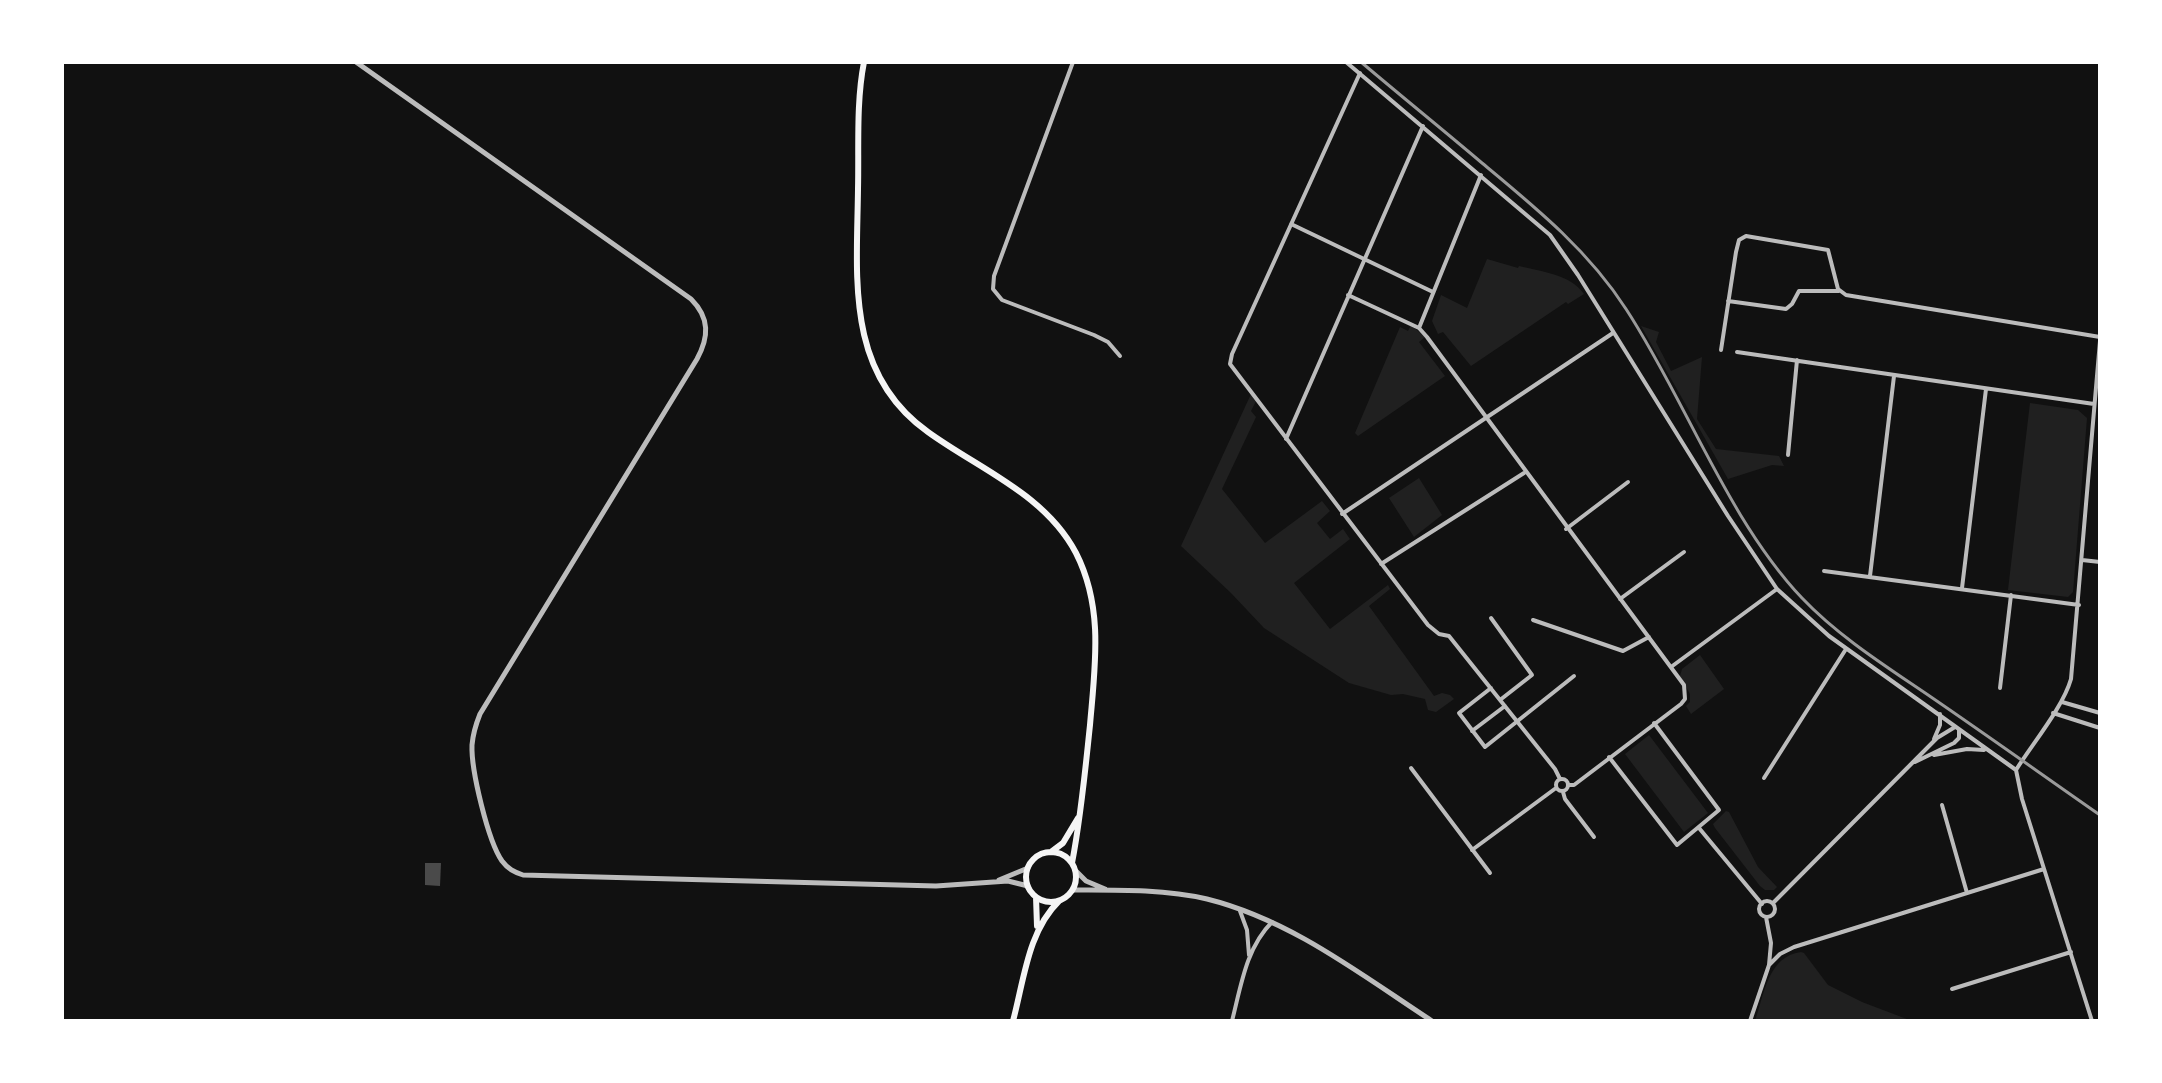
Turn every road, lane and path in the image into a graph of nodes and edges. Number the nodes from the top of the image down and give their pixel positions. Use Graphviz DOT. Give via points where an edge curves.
graph roads {
  1 [pos="356,62"];
  2 [pos="864,62"];
  3 [pos="1073,62"];
  4 [pos="1346,62"];
  5 [pos="1360,73"];
  6 [pos="1423,126"];
  7 [pos="1481,175"];
  8 [pos="1291,224"];
  9 [pos="1364,259"];
  10 [pos="1839,291"];
  11 [pos="1434,292"];
  12 [pos="1348,295"];
  13 [pos="1728,301"];
  14 [pos="1419,328"];
  15 [pos="1613,333"];
  16 [pos="2100,339"];
  17 [pos="1721,350"];
  18 [pos="1737,352"];
  19 [pos="1120,356"];
  20 [pos="1797,360"];
  21 [pos="1894,375"];
  22 [pos="1986,389"];
  23 [pos="2094,404"];
  24 [pos="1486,417"];
  25 [pos="1286,439"];
  26 [pos="1788,455"];
  27 [pos="1525,473"];
  28 [pos="1628,482"];
  29 [pos="1342,514"];
  30 [pos="1566,529"];
  31 [pos="1684,552"];
  32 [pos="2082,560"];
  33 [pos="2100,562"];
  34 [pos="1381,564"];
  35 [pos="1824,571"];
  36 [pos="1870,576"];
  37 [pos="1962,588"];
  38 [pos="1777,589"];
  39 [pos="2011,595"];
  40 [pos="1620,599"];
  41 [pos="2079,605"];
  42 [pos="1491,618"];
  43 [pos="1533,620"];
  44 [pos="1649,637"];
  45 [pos="1846,649"];
  46 [pos="1671,667"];
  47 [pos="1574,676"];
  48 [pos="1491,688"];
  49 [pos="2000,688"];
  50 [pos="1500,700"];
  51 [pos="2062,702"];
  52 [pos="1505,706"];
  53 [pos="2053,713"];
  54 [pos="2100,713"];
  55 [pos="1940,714"];
  56 [pos="1517,721"];
  57 [pos="1654,723"];
  58 [pos="1957,728"];
  59 [pos="2100,728"];
  60 [pos="1472,731"];
  61 [pos="1932,743"];
  62 [pos="1987,750"];
  63 [pos="1927,756"];
  64 [pos="1609,757"];
  65 [pos="1912,763"];
  66 [pos="1411,768"];
  67 [pos="2016,770"];
  68 [pos="1764,778"];
  69 [pos="1560,779"];
  70 [pos="1568,785"];
  71 [pos="1556,788"];
  72 [pos="1563,792"];
  73 [pos="1942,805"];
  74 [pos="1082,811"];
  75 [pos="1699,828"];
  76 [pos="1594,837"];
  77 [pos="1472,850"];
  78 [pos="1050,852"];
  79 [pos="1073,866"];
  80 [pos="1028,868"];
  81 [pos="2044,869"];
  82 [pos="1490,873"];
  83 [pos="995,882"];
  84 [pos="1028,886"];
  85 [pos="1072,890"];
  86 [pos="1110,890"];
  87 [pos="1967,893"];
  88 [pos="1036,897"];
  89 [pos="1059,901"];
  90 [pos="1773,903"];
  91 [pos="1762,904"];
  92 [pos="1240,911"];
  93 [pos="1766,917"];
  94 [pos="1272,922"];
  95 [pos="1037,930"];
  96 [pos="2071,952"];
  97 [pos="1249,956"];
  98 [pos="1769,965"];
  99 [pos="1952,989"];
  100 [pos="1013,1021"];
  101 [pos="1232,1021"];
  102 [pos="1432,1021"];
  103 [pos="1750,1021"];
  104 [pos="2092,1021"];
  1 -- 83 [label="street" via="691,299 706,323 697,359 474,729 477,786 506,865 514,872 538,875 936,886"];
  2 -- 74 [label="main road" via="856,287 863,336 885,389 902,410 1039,506 1075,551 1097,626"];
  3 -- 19 [label="street" via="992,286 1002,300 1094,335"];
  4 -- 5 [label="street"];
  5 -- 6 [label="street"];
  5 -- 8 [label="street"];
  6 -- 7 [label="street"];
  6 -- 9 [label="street"];
  7 -- 11 [label="street"];
  7 -- 15 [label="street" via="1550,235"];
  8 -- 9 [label="street"];
  8 -- 25 [label="street" via="1230,359"];
  9 -- 11 [label="street"];
  9 -- 12 [label="street"];
  10 -- 13 [label="street" via="1799,291 1786,309"];
  10 -- 13 [label="street" via="1828,250 1746,236 1739,240"];
  10 -- 16 [label="street"];
  11 -- 14 [label="street"];
  12 -- 14 [label="street"];
  12 -- 25 [label="street"];
  13 -- 17 [label="street"];
  14 -- 24 [label="street"];
  15 -- 24 [label="street"];
  15 -- 38 [label="street"];
  16 -- 23 [label="street"];
  18 -- 20 [label="street"];
  20 -- 21 [label="street"];
  20 -- 26 [label="street"];
  21 -- 22 [label="street"];
  21 -- 36 [label="street"];
  22 -- 23 [label="street"];
  22 -- 37 [label="street"];
  23 -- 32 [label="street"];
  24 -- 27 [label="street"];
  24 -- 29 [label="street"];
  25 -- 29 [label="street"];
  27 -- 30 [label="street"];
  27 -- 34 [label="street"];
  28 -- 30 [label="street"];
  29 -- 34 [label="street"];
  30 -- 40 [label="street"];
  31 -- 40 [label="street"];
  32 -- 33 [label="street"];
  32 -- 41 [label="street"];
  34 -- 48 [label="street" via="1428,625 1449,636"];
  35 -- 36 [label="street"];
  36 -- 37 [label="street"];
  37 -- 39 [label="street"];
  38 -- 45 [label="street"];
  38 -- 46 [label="street"];
  39 -- 41 [label="street"];
  39 -- 49 [label="street"];
  40 -- 44 [label="street"];
  41 -- 51 [label="street" via="2071,679"];
  42 -- 50 [label="street" via="1532,675"];
  43 -- 44 [label="street" via="1623,651"];
  44 -- 46 [label="street"];
  45 -- 55 [label="street"];
  45 -- 68 [label="street"];
  46 -- 57 [label="street" via="1684,685 1685,699"];
  47 -- 56 [label="street"];
  48 -- 50 [label="street"];
  48 -- 60 [label="street" via="1459,713"];
  50 -- 52 [label="street"];
  51 -- 53 [label="street"];
  51 -- 54 [label="street"];
  52 -- 56 [label="street"];
  52 -- 60 [label="street"];
  53 -- 59 [label="street"];
  53 -- 67 [label="street"];
  55 -- 58 [label="street"];
  55 -- 61 [label="street"];
  56 -- 60 [label="street" via="1485,747"];
  56 -- 69 [label="street"];
  57 -- 64 [label="street"];
  57 -- 75 [label="street" via="1719,810"];
  58 -- 61 [label="street"];
  58 -- 62 [label="street"];
  58 -- 63 [label="street" via="1957,741"];
  61 -- 65 [label="street"];
  62 -- 63 [label="street"];
  62 -- 67 [label="street"];
  63 -- 65 [label="street"];
  64 -- 70 [label="street"];
  64 -- 75 [label="street" via="1677,845"];
  65 -- 90 [label="street"];
  66 -- 77 [label="street"];
  67 -- 81 [label="street"];
  69 -- 70 [label="street"];
  69 -- 71 [label="street"];
  70 -- 72 [label="street"];
  71 -- 72 [label="street"];
  71 -- 77 [label="street"];
  72 -- 76 [label="street"];
  73 -- 87 [label="street"];
  74 -- 78 [label="main road" via="1063,843"];
  74 -- 79 [label="main road"];
  75 -- 91 [label="street"];
  77 -- 82 [label="street"];
  78 -- 79 [label="main road" via="1066,857"];
  78 -- 80 [label="main road" via="1036,857"];
  79 -- 85 [label="main road"];
  79 -- 86 [label="street" via="1086,881"];
  80 -- 83 [label="street"];
  80 -- 84 [label="main road"];
  81 -- 87 [label="street"];
  81 -- 96 [label="street"];
  83 -- 84 [label="street"];
  84 -- 88 [label="main road"];
  85 -- 86 [label="street"];
  85 -- 89 [label="main road"];
  86 -- 92 [label="street" via="1206,899"];
  87 -- 98 [label="street" via="1794,947"];
  88 -- 89 [label="main road"];
  88 -- 95 [label="main road"];
  89 -- 95 [label="main road"];
  90 -- 91 [label="street"];
  90 -- 93 [label="street" via="1775,913"];
  91 -- 93 [label="street"];
  92 -- 94 [label="street"];
  92 -- 97 [label="street"];
  93 -- 98 [label="street"];
  94 -- 97 [label="street"];
  94 -- 102 [label="street"];
  95 -- 100 [label="main road"];
  96 -- 99 [label="street"];
  96 -- 104 [label="street"];
  97 -- 101 [label="street"];
  98 -- 103 [label="street"];
}
